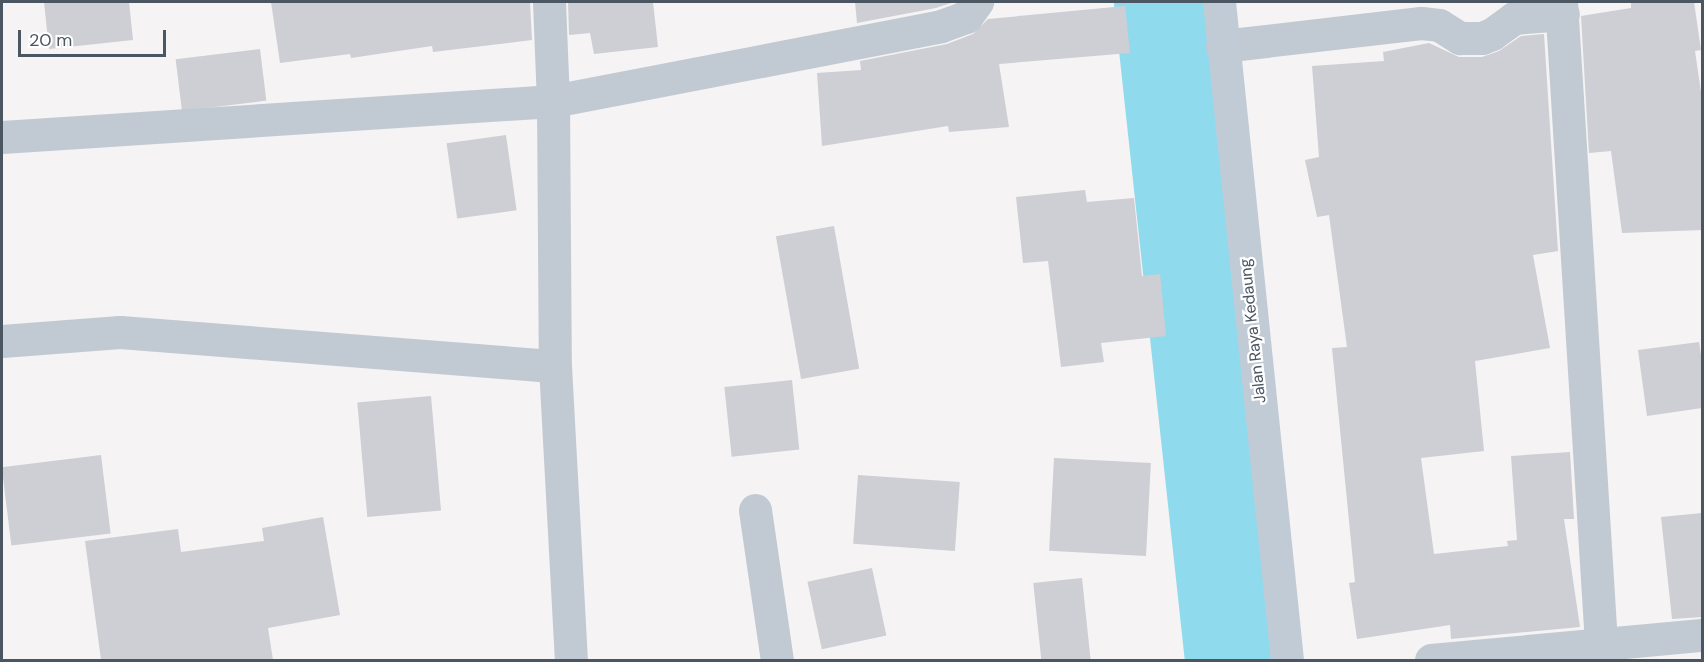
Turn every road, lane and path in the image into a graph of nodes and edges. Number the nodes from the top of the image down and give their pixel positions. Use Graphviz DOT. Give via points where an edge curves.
graph roads {
  1 [pos="549,2"];
  2 [pos="977,2"];
  3 [pos="1219,2"];
  4 [pos="1562,8"];
  5 [pos="1222,46"];
  6 [pos="553,100"];
  7 [pos="2,137"];
  8 [pos="2,341"];
  9 [pos="555,366"];
  10 [pos="755,510"];
  11 [pos="1702,635"];
  12 [pos="1601,653"];
  13 [pos="570,660"];
  14 [pos="777,660"];
  15 [pos="1287,660"];
  16 [pos="1431,660"];
  1 -- 6 [label="street"];
  2 -- 6 [label="street" via="966,17 941,26"];
  3 -- 5 [label="street, Jalan Raya Kedaung"];
  4 -- 5 [label="street" via="1514,18 1482,38 1460,38 1439,25 1421,23"];
  4 -- 12 [label="street"];
  5 -- 15 [label="street, Jalan Raya Kedaung"];
  6 -- 7 [label="street"];
  6 -- 9 [label="street"];
  8 -- 9 [label="street" via="120,332"];
  9 -- 13 [label="street"];
  10 -- 14 [label="street"];
  11 -- 12 [label="street"];
  12 -- 16 [label="street"];
}
